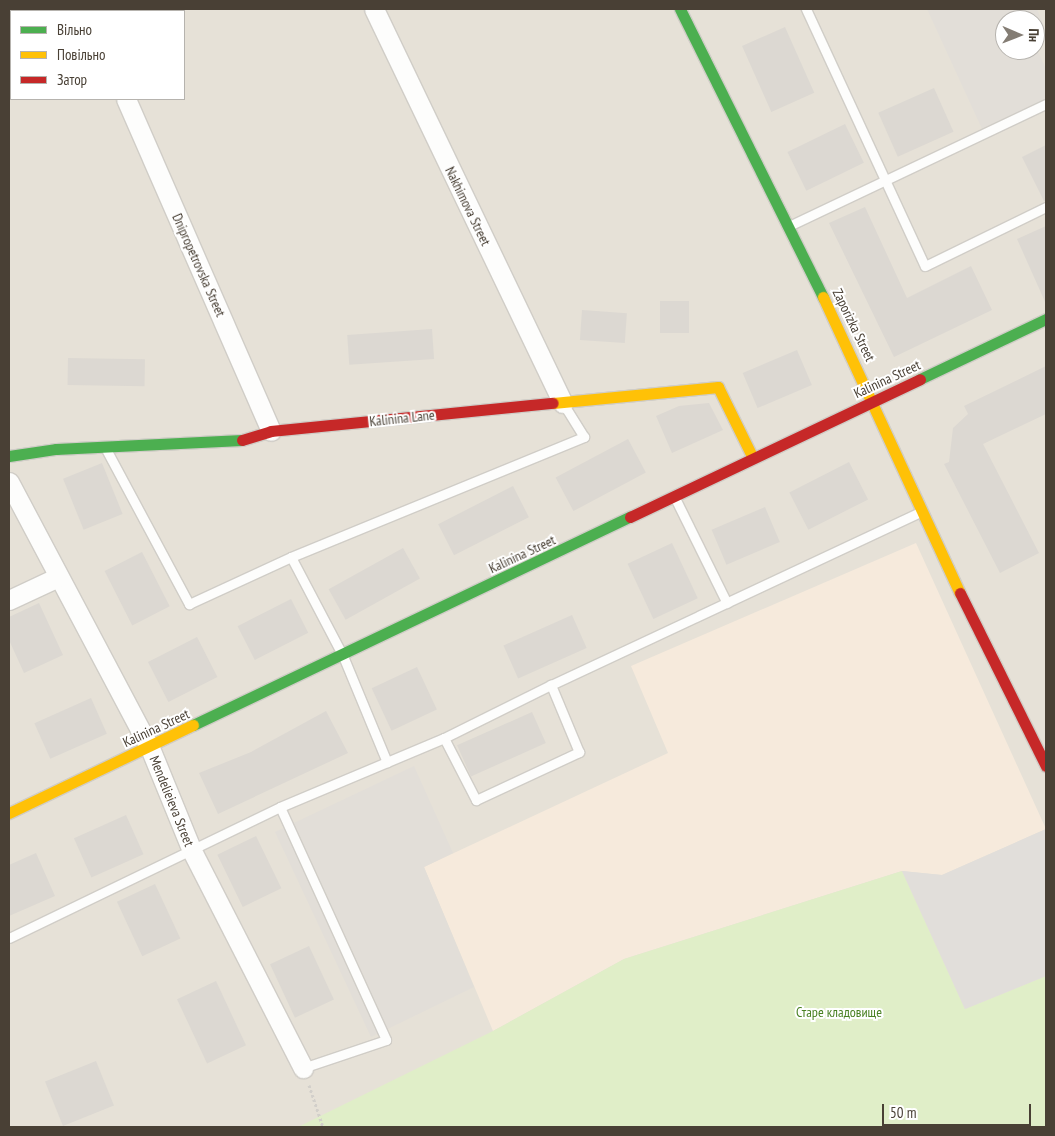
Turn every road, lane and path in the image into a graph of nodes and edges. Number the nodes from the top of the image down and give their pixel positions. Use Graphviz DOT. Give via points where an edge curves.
graph roads {
  1 [pos="374,9"];
  2 [pos="680,9"];
  3 [pos="806,9"];
  4 [pos="126,100"];
  5 [pos="1046,104"];
  6 [pos="886,182"];
  7 [pos="1046,207"];
  8 [pos="788,226"];
  9 [pos="1046,319"];
  10 [pos="875,401"];
  11 [pos="563,403"];
  12 [pos="272,431"];
  13 [pos="105,446"];
  14 [pos="9,456"];
  15 [pos="753,458"];
  16 [pos="9,482"];
  17 [pos="675,498"];
  18 [pos="920,512"];
  19 [pos="291,557"];
  20 [pos="58,577"];
  21 [pos="9,600"];
  22 [pos="726,603"];
  23 [pos="343,656"];
  24 [pos="550,685"];
  25 [pos="444,738"];
  26 [pos="150,748"];
  27 [pos="388,762"];
  28 [pos="1046,766"];
  29 [pos="280,806"];
  30 [pos="9,813"];
  31 [pos="192,851"];
  32 [pos="9,938"];
  33 [pos="303,1068"];
  34 [pos="323,1127"];
  1 -- 11 [label="street, Nakhimova Street"];
  2 -- 8 [label="street, Zaporizka Street"];
  3 -- 6 [label="lane"];
  4 -- 12 [label="street, Dnipropetrovska Street"];
  5 -- 6 [label="lane"];
  6 -- 7 [label="lane" via="925,266"];
  6 -- 8 [label="lane"];
  8 -- 10 [label="street, Zaporizka Street"];
  9 -- 10 [label="street, Kalinina Street"];
  10 -- 15 [label="street, Kalinina Street"];
  10 -- 18 [label="street, Zaporizka Street"];
  11 -- 12 [label="street, Kalinina Lane"];
  11 -- 15 [label="street, Kalinina Lane" via="718,387"];
  11 -- 19 [label="lane" via="584,437"];
  12 -- 13 [label="street, Kalinina Lane" via="236,442"];
  13 -- 14 [label="street, Kalinina Lane"];
  13 -- 19 [label="lane" via="189,604"];
  15 -- 17 [label="street, Kalinina Street"];
  16 -- 20 [label="street, Mendelieieva Street"];
  17 -- 22 [label="lane"];
  17 -- 23 [label="street, Kalinina Street"];
  18 -- 22 [label="lane"];
  18 -- 28 [label="street, Zaporizka Street"];
  19 -- 23 [label="lane"];
  20 -- 21 [label="street"];
  20 -- 26 [label="street, Mendelieieva Street"];
  22 -- 24 [label="lane"];
  23 -- 26 [label="street, Kalinina Street"];
  23 -- 27 [label="lane"];
  24 -- 25 [label="lane"];
  24 -- 25 [label="lane" via="579,752 476,800"];
  25 -- 27 [label="lane"];
  26 -- 30 [label="street, Kalinina Street"];
  26 -- 31 [label="street, Mendelieieva Street"];
  27 -- 29 [label="lane"];
  29 -- 31 [label="lane"];
  29 -- 33 [label="lane" via="386,1040"];
  31 -- 32 [label="lane"];
  31 -- 33 [label="street, Mendelieieva Street"];
  33 -- 34 [label="path"];
}
